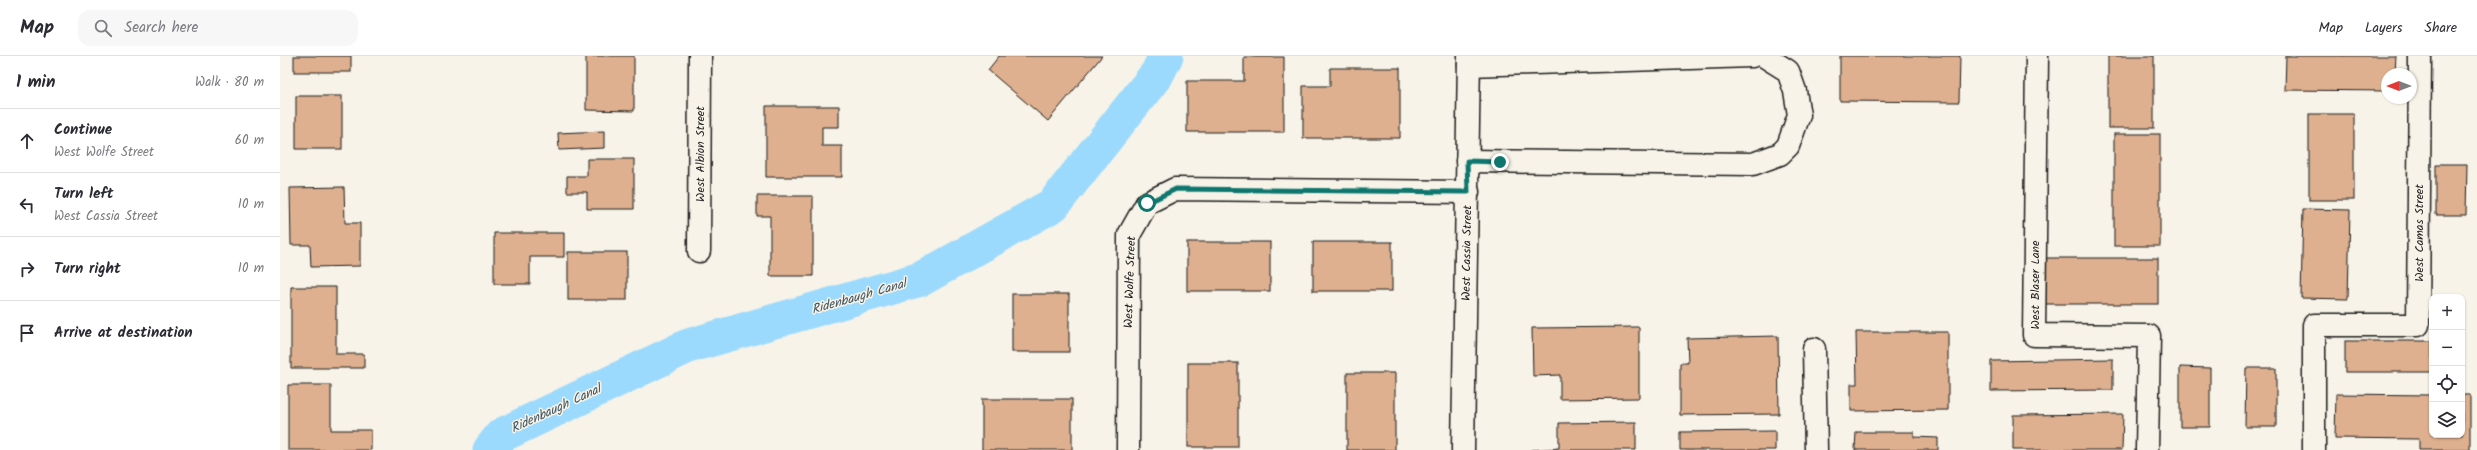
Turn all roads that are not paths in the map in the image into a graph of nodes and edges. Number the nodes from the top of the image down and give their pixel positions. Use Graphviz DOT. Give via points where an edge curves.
graph roads {
  1 [pos="700,56"];
  2 [pos="1752,56"];
  3 [pos="1764,56"];
  4 [pos="2037,56"];
  5 [pos="2420,56"];
  6 [pos="1469,60"];
  7 [pos="1467,161"];
  8 [pos="1468,192"];
  9 [pos="699,251"];
  10 [pos="1814,349"];
  11 [pos="1128,450"];
  12 [pos="1463,450"];
  13 [pos="1816,450"];
  14 [pos="2147,450"];
  15 [pos="2314,450"];
  1 -- 9 [label="street, West Albion Street"];
  2 -- 6 [label="street"];
  3 -- 7 [label="street" via="1788,71 1799,115 1788,146 1780,154 1753,164"];
  4 -- 14 [label="street, West Blaser Lane" via="2034,335 2149,336"];
  5 -- 15 [label="street, West Camas Street" via="2418,325 2314,325"];
  6 -- 7 [label="street, West Cassia Street"];
  7 -- 8 [label="street, West Cassia Street"];
  8 -- 11 [label="street, West Wolfe Street" via="1176,189 1147,203 1129,235"];
  8 -- 12 [label="street, West Cassia Street"];
  10 -- 13 [label="street"];
}
